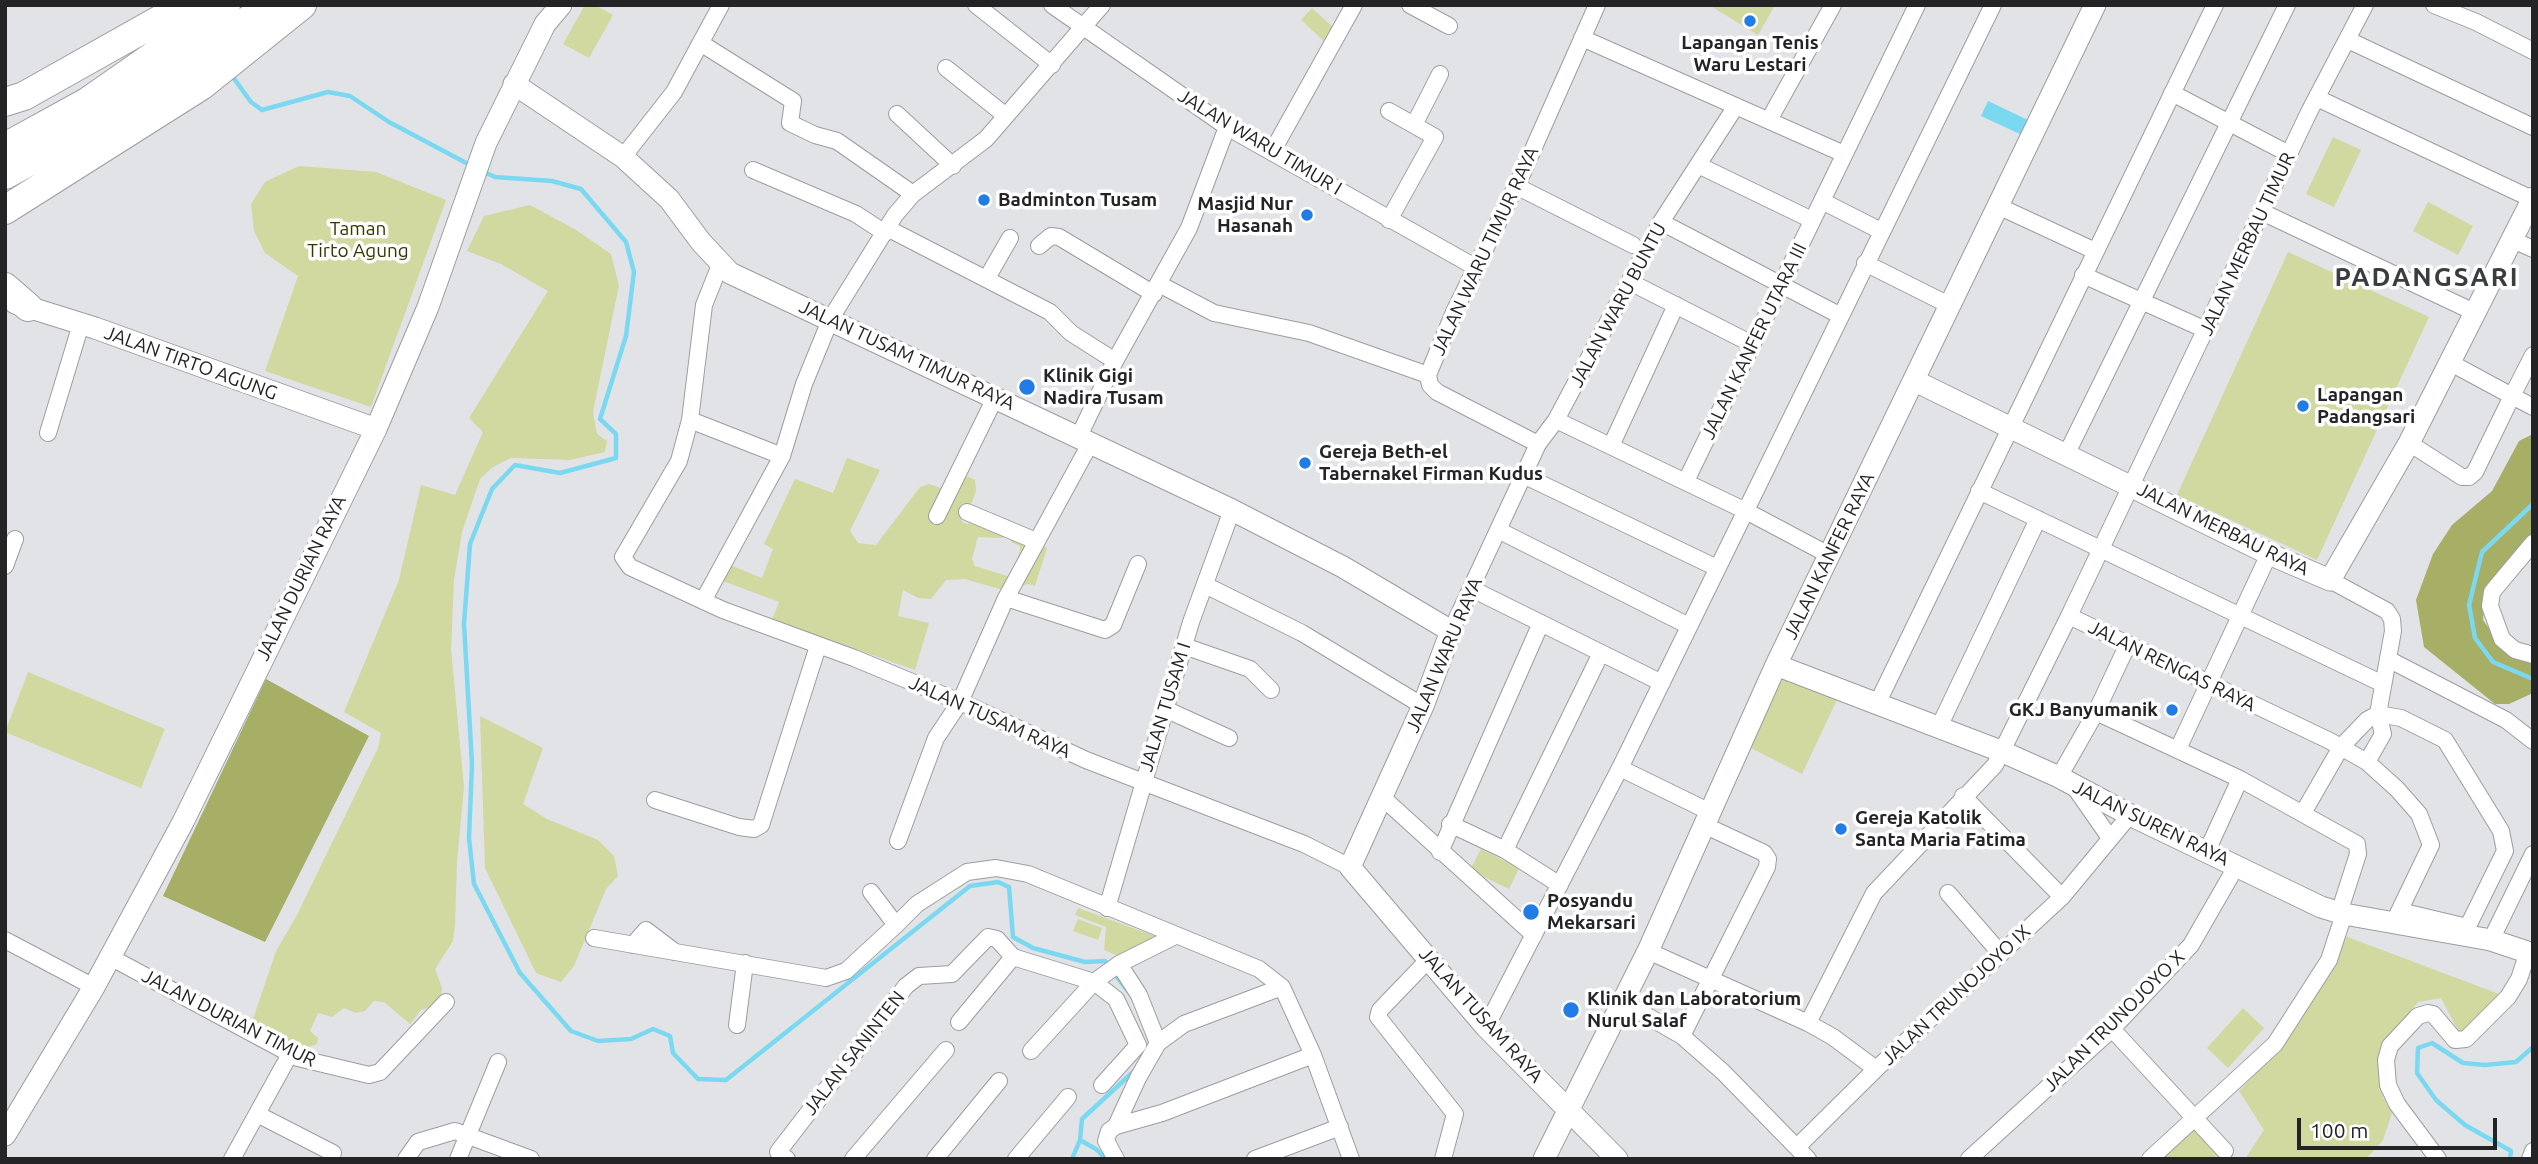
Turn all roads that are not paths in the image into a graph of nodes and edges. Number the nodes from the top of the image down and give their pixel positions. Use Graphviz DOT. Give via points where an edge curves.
graph roads {
  1 [pos="226,5"];
  2 [pos="270,5"];
  3 [pos="302,5"];
  4 [pos="561,5"];
  5 [pos="721,5"];
  6 [pos="976,5"];
  7 [pos="1052,5"];
  8 [pos="1102,5"];
  9 [pos="1354,5"];
  10 [pos="1410,5"];
  11 [pos="1597,5"];
  12 [pos="1833,5"];
  13 [pos="1917,5"];
  14 [pos="1993,5"];
  15 [pos="2095,5"];
  16 [pos="2215,5"];
  17 [pos="2287,5"];
  18 [pos="2365,5"];
  19 [pos="2434,5"];
  20 [pos="1449,26"];
  21 [pos="1083,27"];
  22 [pos="209,34"];
  23 [pos="1582,38"];
  24 [pos="2348,40"];
  25 [pos="702,44"];
  26 [pos="2532,48"];
  27 [pos="176,56"];
  28 [pos="1052,65"];
  29 [pos="946,68"];
  30 [pos="1440,74"];
  31 [pos="514,84"];
  32 [pos="2172,93"];
  33 [pos="2317,98"];
  34 [pos="5,102"];
  35 [pos="1736,106"];
  36 [pos="1389,111"];
  37 [pos="897,114"];
  38 [pos="1006,116"];
  39 [pos="1769,120"];
  40 [pos="2229,124"];
  41 [pos="1414,125"];
  42 [pos="1227,127"];
  43 [pos="2533,127"];
  44 [pos="5,147"];
  45 [pos="1272,152"];
  46 [pos="1844,154"];
  47 [pos="2289,154"];
  48 [pos="623,157"];
  49 [pos="1698,165"];
  50 [pos="953,166"];
  51 [pos="753,170"];
  52 [pos="5,175"];
  53 [pos="1516,186"];
  54 [pos="913,194"];
  55 [pos="2532,199"];
  56 [pos="1822,201"];
  57 [pos="13,205"];
  58 [pos="1998,206"];
  59 [pos="2262,212"];
  60 [pos="1389,220"];
  61 [pos="1812,220"];
  62 [pos="1661,222"];
  63 [pos="5,226"];
  64 [pos="1881,230"];
  65 [pos="887,231"];
  66 [pos="1010,238"];
  67 [pos="2513,240"];
  68 [pos="1633,245"];
  69 [pos="1039,246"];
  70 [pos="2533,249"];
  71 [pos="2095,251"];
  72 [pos="1865,263"];
  73 [pos="720,265"];
  74 [pos="1475,267"];
  75 [pos="2083,275"];
  76 [pos="987,278"];
  77 [pos="1630,282"];
  78 [pos="1781,284"];
  79 [pos="5,286"];
  80 [pos="1156,289"];
  81 [pos="2141,302"];
  82 [pos="17,304"];
  83 [pos="1676,305"];
  84 [pos="1951,306"];
  85 [pos="2474,312"];
  86 [pos="1839,315"];
  87 [pos="831,318"];
  88 [pos="82,324"];
  89 [pos="2206,330"];
  90 [pos="1752,344"];
  91 [pos="2533,355"];
  92 [pos="1115,361"];
  93 [pos="2449,362"];
  94 [pos="1429,374"];
  95 [pos="1915,381"];
  96 [pos="2512,396"];
  97 [pos="995,398"];
  98 [pos="2533,407"];
  99 [pos="690,420"];
  100 [pos="1556,420"];
  101 [pos="2010,426"];
  102 [pos="376,429"];
  103 [pos="48,433"];
  104 [pos="1085,439"];
  105 [pos="2409,443"];
  106 [pos="1538,444"];
  107 [pos="1611,446"];
  108 [pos="2067,453"];
  109 [pos="782,456"];
  110 [pos="1523,475"];
  111 [pos="1686,481"];
  112 [pos="2132,485"];
  113 [pos="1979,492"];
  114 [pos="1232,510"];
  115 [pos="1746,511"];
  116 [pos="967,512"];
  117 [pos="937,516"];
  118 [pos="2038,519"];
  119 [pos="1498,530"];
  120 [pos="15,539"];
  121 [pos="1036,541"];
  122 [pos="2533,543"];
  123 [pos="2101,549"];
  124 [pos="2269,554"];
  125 [pos="1829,555"];
  126 [pos="1138,564"];
  127 [pos="5,566"];
  128 [pos="1717,568"];
  129 [pos="2330,580"];
  130 [pos="1205,585"];
  131 [pos="1472,589"];
  132 [pos="1006,598"];
  133 [pos="704,601"];
  134 [pos="2239,615"];
  135 [pos="2069,617"];
  136 [pos="1541,623"];
  137 [pos="1689,626"];
  138 [pos="1451,631"];
  139 [pos="2128,645"];
  140 [pos="818,646"];
  141 [pos="1184,646"];
  142 [pos="1601,653"];
  143 [pos="2533,655"];
  144 [pos="2388,659"];
  145 [pos="1776,665"];
  146 [pos="1662,682"];
  147 [pos="2209,684"];
  148 [pos="2383,684"];
  149 [pos="1271,690"];
  150 [pos="960,702"];
  151 [pos="1877,704"];
  152 [pos="1423,706"];
  153 [pos="1165,709"];
  154 [pos="2096,712"];
  155 [pos="2378,714"];
  156 [pos="1938,727"];
  157 [pos="1229,738"];
  158 [pos="2533,741"];
  159 [pos="2341,747"];
  160 [pos="2178,749"];
  161 [pos="2003,752"];
  162 [pos="2367,762"];
  163 [pos="1620,768"];
  164 [pos="2240,779"];
  165 [pos="1143,780"];
  166 [pos="2066,781"];
  167 [pos="1963,796"];
  168 [pos="1383,798"];
  169 [pos="655,800"];
  170 [pos="2303,813"];
  171 [pos="2130,815"];
  172 [pos="1707,818"];
  173 [pos="1450,824"];
  174 [pos="2110,838"];
  175 [pos="898,841"];
  176 [pos="1505,850"];
  177 [pos="2207,851"];
  178 [pos="1440,852"];
  179 [pos="2533,854"];
  180 [pos="2237,865"];
  181 [pos="1350,867"];
  182 [pos="1560,885"];
  183 [pos="871,892"];
  184 [pos="1948,892"];
  185 [pos="2062,897"];
  186 [pos="1107,908"];
  187 [pos="2341,913"];
  188 [pos="2397,917"];
  189 [pos="896,925"];
  190 [pos="1534,935"];
  191 [pos="1175,936"];
  192 [pos="594,938"];
  193 [pos="5,940"];
  194 [pos="2491,940"];
  195 [pos="1648,951"];
  196 [pos="2530,953"];
  197 [pos="2001,954"];
  198 [pos="110,957"];
  199 [pos="1013,957"];
  200 [pos="1430,958"];
  201 [pos="745,963"];
  202 [pos="1118,965"];
  203 [pos="1712,979"];
  204 [pos="1096,981"];
  205 [pos="94,987"];
  206 [pos="1282,987"];
  207 [pos="1621,1001"];
  208 [pos="446,1002"];
  209 [pos="959,1022"];
  210 [pos="1808,1023"];
  211 [pos="737,1025"];
  212 [pos="1486,1027"];
  213 [pos="2112,1029"];
  214 [pos="1682,1036"];
  215 [pos="1158,1043"];
  216 [pos="946,1050"];
  217 [pos="1031,1051"];
  218 [pos="290,1054"];
  219 [pos="1313,1055"];
  220 [pos="498,1062"];
  221 [pos="1876,1069"];
  222 [pos="999,1081"];
  223 [pos="1102,1085"];
  224 [pos="1068,1097"];
  225 [pos="1567,1109"];
  226 [pos="257,1114"];
  227 [pos="2194,1117"];
  228 [pos="1116,1126"];
  229 [pos="1340,1127"];
  230 [pos="470,1134"];
  231 [pos="5,1135"];
  232 [pos="2225,1151"];
  233 [pos="2533,1151"];
  234 [pos="334,1153"];
  235 [pos="1803,1153"];
  236 [pos="779,1156"];
  237 [pos="232,1159"];
  238 [pos="407,1159"];
  239 [pos="458,1159"];
  240 [pos="531,1159"];
  241 [pos="853,1159"];
  242 [pos="935,1159"];
  243 [pos="1016,1159"];
  244 [pos="1116,1159"];
  245 [pos="1255,1159"];
  246 [pos="1352,1159"];
  247 [pos="1443,1159"];
  248 [pos="1544,1159"];
  249 [pos="1617,1159"];
  250 [pos="1969,1159"];
  251 [pos="2150,1159"];
  252 [pos="2438,1159"];
  253 [pos="2530,1159"];
  1 -- 22 [label="highway"];
  2 -- 22 [label="highway"];
  3 -- 22 [label="highway"];
  4 -- 31 [label="main road, JALAN DURIAN RAYA" via="545,24"];
  5 -- 25 [label="street"];
  6 -- 28 [label="street"];
  7 -- 21 [label="street, JALAN WARU TIMUR I"];
  8 -- 21 [label="street"];
  9 -- 45 [label="street"];
  10 -- 20 [label="street"];
  11 -- 23 [label="street, JALAN WARU TIMUR RAYA"];
  12 -- 39 [label="street"];
  13 -- 46 [label="street, JALAN KANFER UTARA III"];
  14 -- 64 [label="street"];
  15 -- 58 [label="main road, JALAN KANFER RAYA"];
  16 -- 32 [label="street"];
  17 -- 40 [label="street"];
  18 -- 24 [label="street, JALAN MERBAU TIMUR"];
  19 -- 26 [label="street"];
  21 -- 28 [label="street"];
  21 -- 42 [label="street, JALAN WARU TIMUR I"];
  22 -- 27 [label="highway"];
  22 -- 27 [label="highway"];
  23 -- 35 [label="street"];
  23 -- 53 [label="street, JALAN WARU TIMUR RAYA"];
  24 -- 33 [label="street, JALAN MERBAU TIMUR"];
  24 -- 43 [label="street"];
  25 -- 48 [label="street" via="653,122"];
  25 -- 54 [label="street" via="793,101 790,122 837,141"];
  27 -- 34 [label="highway"];
  27 -- 44 [label="highway"];
  27 -- 52 [label="highway" via="102,121"];
  27 -- 57 [label="highway"];
  28 -- 38 [label="street"];
  29 -- 38 [label="street"];
  30 -- 41 [label="street"];
  31 -- 48 [label="main road, JALAN TUSAM TIMUR RAYA"];
  31 -- 102 [label="main road, JALAN DURIAN RAYA" via="480,157 428,307"];
  32 -- 40 [label="street"];
  32 -- 71 [label="street"];
  33 -- 47 [label="street, JALAN MERBAU TIMUR"];
  33 -- 55 [label="street"];
  35 -- 39 [label="street"];
  35 -- 49 [label="street, JALAN WARU BUNTU"];
  36 -- 41 [label="street"];
  37 -- 50 [label="street"];
  38 -- 50 [label="street"];
  39 -- 46 [label="street"];
  40 -- 47 [label="street"];
  40 -- 81 [label="street"];
  41 -- 60 [label="street" via="1435,137"];
  42 -- 45 [label="street, JALAN WARU TIMUR I"];
  42 -- 80 [label="street" via="1189,228"];
  45 -- 60 [label="street, JALAN WARU TIMUR I"];
  46 -- 56 [label="street, JALAN KANFER UTARA III"];
  47 -- 59 [label="street, JALAN MERBAU TIMUR"];
  48 -- 73 [label="main road, JALAN TUSAM TIMUR RAYA" via="669,199"];
  49 -- 61 [label="street"];
  49 -- 62 [label="street, JALAN WARU BUNTU"];
  50 -- 54 [label="street"];
  51 -- 65 [label="street"];
  53 -- 68 [label="street"];
  53 -- 74 [label="street, JALAN WARU TIMUR RAYA"];
  54 -- 65 [label="street"];
  55 -- 67 [label="main road, JALAN MERBAU RAYA"];
  56 -- 61 [label="street, JALAN KANFER UTARA III"];
  56 -- 64 [label="street"];
  57 -- 63 [label="highway"];
  58 -- 71 [label="street"];
  58 -- 84 [label="main road, JALAN KANFER RAYA"];
  59 -- 85 [label="street"];
  59 -- 89 [label="street, JALAN MERBAU TIMUR"];
  60 -- 74 [label="street, JALAN WARU TIMUR I"];
  61 -- 78 [label="street, JALAN KANFER UTARA III"];
  62 -- 77 [label="street, JALAN WARU BUNTU"];
  62 -- 78 [label="street"];
  64 -- 72 [label="street"];
  65 -- 76 [label="street"];
  65 -- 87 [label="street"];
  66 -- 76 [label="street"];
  67 -- 70 [label="street"];
  67 -- 85 [label="main road, JALAN MERBAU RAYA"];
  69 -- 80 [label="street" via="1056,236"];
  71 -- 75 [label="street"];
  72 -- 84 [label="street"];
  72 -- 86 [label="street"];
  73 -- 87 [label="main road, JALAN TUSAM TIMUR RAYA"];
  73 -- 99 [label="street, JALAN TUSAM RAYA" via="704,304"];
  74 -- 94 [label="street, JALAN WARU TIMUR RAYA"];
  75 -- 81 [label="street"];
  75 -- 101 [label="street"];
  76 -- 92 [label="street" via="1050,312 1070,333"];
  77 -- 83 [label="street"];
  77 -- 100 [label="street, JALAN WARU BUNTU"];
  78 -- 86 [label="street"];
  78 -- 90 [label="street, JALAN KANFER UTARA III"];
  79 -- 82 [label="highway"];
  80 -- 92 [label="street"];
  80 -- 94 [label="street" via="1214,313 1308,333"];
  81 -- 89 [label="street"];
  81 -- 108 [label="street"];
  82 -- 88 [label="main road, JALAN TIRTO AGUNG"];
  83 -- 90 [label="street"];
  83 -- 107 [label="street"];
  84 -- 95 [label="main road, JALAN KANFER RAYA"];
  85 -- 93 [label="main road, JALAN MERBAU RAYA"];
  86 -- 115 [label="street"];
  87 -- 97 [label="main road, JALAN TUSAM TIMUR RAYA"];
  87 -- 109 [label="street"];
  88 -- 102 [label="main road, JALAN TIRTO AGUNG"];
  88 -- 103 [label="street"];
  89 -- 112 [label="street, JALAN MERBAU TIMUR"];
  90 -- 111 [label="street, JALAN KANFER UTARA III"];
  91 -- 96 [label="street"];
  92 -- 104 [label="street"];
  93 -- 96 [label="street"];
  93 -- 105 [label="main road, JALAN MERBAU RAYA"];
  94 -- 106 [label="street, JALAN WARU TIMUR RAYA" via="1430,385 1437,392"];
  95 -- 101 [label="main road, JALAN MERBAU RAYA"];
  95 -- 125 [label="main road, JALAN KANFER RAYA"];
  96 -- 98 [label="street"];
  96 -- 105 [label="street" via="2469,477"];
  97 -- 104 [label="main road, JALAN TUSAM TIMUR RAYA"];
  97 -- 117 [label="street"];
  99 -- 109 [label="street"];
  99 -- 133 [label="street, JALAN TUSAM RAYA" via="679,461 623,557 642,574"];
  100 -- 106 [label="street, JALAN WARU BUNTU"];
  100 -- 107 [label="street"];
  101 -- 108 [label="main road, JALAN MERBAU RAYA"];
  101 -- 113 [label="street"];
  102 -- 198 [label="main road, JALAN DURIAN RAYA" via="183,822"];
  104 -- 114 [label="main road, JALAN TUSAM TIMUR RAYA"];
  104 -- 121 [label="street"];
  105 -- 129 [label="main road, JALAN MERBAU RAYA"];
  106 -- 110 [label="street, JALAN WARU RAYA"];
  107 -- 111 [label="street"];
  108 -- 112 [label="main road, JALAN MERBAU RAYA"];
  109 -- 133 [label="street"];
  110 -- 119 [label="street, JALAN WARU RAYA"];
  110 -- 128 [label="street"];
  111 -- 115 [label="street"];
  112 -- 123 [label="street, JALAN RENGAS RAYA"];
  112 -- 124 [label="main road, JALAN MERBAU RAYA"];
  113 -- 118 [label="street"];
  113 -- 151 [label="street"];
  114 -- 130 [label="street, JALAN TUSAM I"];
  114 -- 138 [label="main road, JALAN TUSAM TIMUR RAYA" via="1343,567"];
  115 -- 125 [label="street"];
  115 -- 128 [label="street"];
  116 -- 121 [label="street"];
  118 -- 123 [label="street"];
  118 -- 156 [label="street"];
  119 -- 131 [label="street, JALAN WARU RAYA"];
  119 -- 137 [label="street"];
  120 -- 127 [label="street"];
  121 -- 132 [label="street"];
  122 -- 143 [label="street" via="2492,592 2490,606 2502,639 2515,650"];
  123 -- 134 [label="street"];
  123 -- 135 [label="street, JALAN RENGAS RAYA"];
  124 -- 129 [label="main road, JALAN MERBAU RAYA"];
  124 -- 134 [label="street"];
  125 -- 145 [label="main road, JALAN KANFER RAYA"];
  126 -- 132 [label="street" via="1113,625 1105,630"];
  128 -- 137 [label="street"];
  129 -- 144 [label="street" via="2387,611 2393,631"];
  130 -- 141 [label="street, JALAN TUSAM I"];
  130 -- 152 [label="street" via="1302,633"];
  131 -- 136 [label="street"];
  131 -- 138 [label="street, JALAN WARU RAYA"];
  132 -- 150 [label="street"];
  133 -- 140 [label="street, JALAN TUSAM RAYA"];
  134 -- 147 [label="street"];
  134 -- 148 [label="street"];
  135 -- 139 [label="street, JALAN RENGAS RAYA"];
  135 -- 161 [label="street"];
  136 -- 142 [label="street"];
  136 -- 173 [label="street"];
  137 -- 146 [label="street"];
  138 -- 152 [label="main road, JALAN WARU RAYA"];
  139 -- 147 [label="street, JALAN RENGAS RAYA"];
  139 -- 154 [label="street"];
  140 -- 150 [label="street, JALAN TUSAM RAYA"];
  140 -- 169 [label="street" via="761,825 739,827"];
  141 -- 149 [label="street" via="1250,670"];
  141 -- 153 [label="street, JALAN TUSAM I"];
  142 -- 146 [label="street"];
  142 -- 176 [label="street"];
  144 -- 148 [label="street"];
  144 -- 158 [label="street" via="2506,720"];
  145 -- 151 [label="main road, JALAN SUREN RAYA"];
  145 -- 172 [label="main road, JALAN KANFER RAYA"];
  146 -- 163 [label="street"];
  147 -- 159 [label="street, JALAN RENGAS RAYA"];
  147 -- 160 [label="street"];
  148 -- 155 [label="street"];
  150 -- 165 [label="street, JALAN TUSAM RAYA" via="1086,760"];
  150 -- 175 [label="street" via="936,738"];
  151 -- 156 [label="main road, JALAN SUREN RAYA"];
  152 -- 168 [label="main road, JALAN WARU RAYA"];
  153 -- 157 [label="street"];
  153 -- 165 [label="street, JALAN TUSAM I"];
  154 -- 160 [label="street"];
  154 -- 166 [label="street"];
  155 -- 159 [label="street" via="2360,725"];
  155 -- 162 [label="street" via="2383,734"];
  155 -- 188 [label="street" via="2401,718 2445,740 2506,844 2503,859 2469,924"];
  156 -- 161 [label="main road, JALAN SUREN RAYA"];
  159 -- 162 [label="street, JALAN RENGAS RAYA"];
  159 -- 170 [label="street"];
  160 -- 164 [label="street"];
  161 -- 166 [label="main road, JALAN SUREN RAYA"];
  161 -- 167 [label="street"];
  162 -- 188 [label="street, JALAN RENGAS RAYA" via="2419,814 2430,839 2430,849"];
  163 -- 172 [label="street"];
  163 -- 182 [label="street"];
  164 -- 170 [label="street"];
  164 -- 177 [label="street"];
  165 -- 181 [label="street, JALAN TUSAM RAYA"];
  165 -- 186 [label="street, JALAN TUSAM I"];
  166 -- 171 [label="main road, JALAN SUREN RAYA"];
  166 -- 174 [label="street"];
  167 -- 185 [label="street"];
  167 -- 210 [label="street" via="1874,893"];
  168 -- 178 [label="street"];
  168 -- 181 [label="main road, JALAN WARU RAYA"];
  170 -- 187 [label="street" via="2359,849"];
  171 -- 174 [label="street, JALAN TRUNOJOYO IX"];
  171 -- 177 [label="main road, JALAN SUREN RAYA"];
  172 -- 195 [label="main road, JALAN KANFER RAYA"];
  172 -- 203 [label="street" via="1768,859"];
  173 -- 176 [label="street"];
  173 -- 178 [label="street"];
  174 -- 185 [label="street, JALAN TRUNOJOYO IX"];
  176 -- 182 [label="street"];
  177 -- 180 [label="main road, JALAN SUREN RAYA"];
  178 -- 190 [label="street"];
  179 -- 194 [label="street"];
  180 -- 187 [label="main road, JALAN SUREN RAYA"];
  180 -- 213 [label="street, JALAN TRUNOJOYO X" via="2191,945"];
  181 -- 200 [label="main road, JALAN TUSAM RAYA"];
  182 -- 190 [label="street"];
  183 -- 189 [label="street"];
  184 -- 197 [label="street"];
  185 -- 197 [label="street, JALAN TRUNOJOYO IX"];
  186 -- 189 [label="street" via="1028,874 996,867 967,872 917,904"];
  186 -- 191 [label="street"];
  187 -- 188 [label="main road, JALAN SUREN RAYA"];
  187 -- 227 [label="street" via="2329,960 2275,1044"];
  188 -- 194 [label="main road, JALAN SUREN RAYA"];
  189 -- 201 [label="street" via="846,971 826,978"];
  190 -- 212 [label="street"];
  191 -- 202 [label="street"];
  191 -- 206 [label="street" via="1259,969"];
  192 -- 201 [label="street"];
  193 -- 205 [label="street"];
  194 -- 196 [label="main road, JALAN SUREN RAYA"];
  195 -- 203 [label="street"];
  195 -- 207 [label="main road, JALAN KANFER RAYA"];
  196 -- 252 [label="street" via="2508,997 2466,1039 2455,1040 2428,1013 2418,1016 2390,1046 2388,1085"];
  197 -- 221 [label="street, JALAN TRUNOJOYO IX"];
  198 -- 205 [label="main road, JALAN DURIAN RAYA"];
  198 -- 218 [label="street, JALAN DURIAN TIMUR"];
  199 -- 204 [label="street"];
  199 -- 209 [label="street"];
  199 -- 236 [label="street, JALAN SANINTEN" via="992,936 952,974 919,976 906,986"];
  200 -- 212 [label="main road, JALAN TUSAM RAYA"];
  200 -- 247 [label="street" via="1378,1017 1455,1114"];
  201 -- 211 [label="street"];
  202 -- 204 [label="street"];
  202 -- 215 [label="street" via="1139,995"];
  203 -- 210 [label="street"];
  203 -- 214 [label="street"];
  204 -- 217 [label="street"];
  204 -- 223 [label="street" via="1116,999 1138,1045"];
  205 -- 231 [label="main road, JALAN DURIAN RAYA"];
  206 -- 215 [label="street" via="1184,1024"];
  206 -- 219 [label="street"];
  207 -- 214 [label="street"];
  207 -- 225 [label="main road, JALAN KANFER RAYA"];
  208 -- 218 [label="street, JALAN DURIAN TIMUR" via="380,1072 369,1075 326,1067"];
  210 -- 221 [label="street"];
  212 -- 225 [label="main road, JALAN TUSAM RAYA"];
  213 -- 227 [label="street"];
  213 -- 250 [label="street, JALAN TRUNOJOYO X"];
  214 -- 235 [label="street"];
  215 -- 228 [label="street"];
  216 -- 241 [label="street"];
  218 -- 226 [label="street"];
  219 -- 228 [label="street"];
  219 -- 229 [label="street"];
  220 -- 230 [label="street"];
  221 -- 235 [label="street, JALAN TRUNOJOYO IX"];
  222 -- 242 [label="street"];
  224 -- 243 [label="street"];
  225 -- 248 [label="main road, JALAN KANFER RAYA"];
  225 -- 249 [label="main road, JALAN TUSAM RAYA"];
  226 -- 234 [label="street"];
  226 -- 237 [label="street"];
  227 -- 232 [label="street"];
  227 -- 251 [label="street"];
  228 -- 244 [label="street" via="1106,1141"];
  229 -- 245 [label="street"];
  229 -- 246 [label="street"];
  230 -- 238 [label="street" via="446,1132 418,1142"];
  230 -- 239 [label="street"];
  230 -- 240 [label="street"];
  233 -- 253 [label="street"];
}
